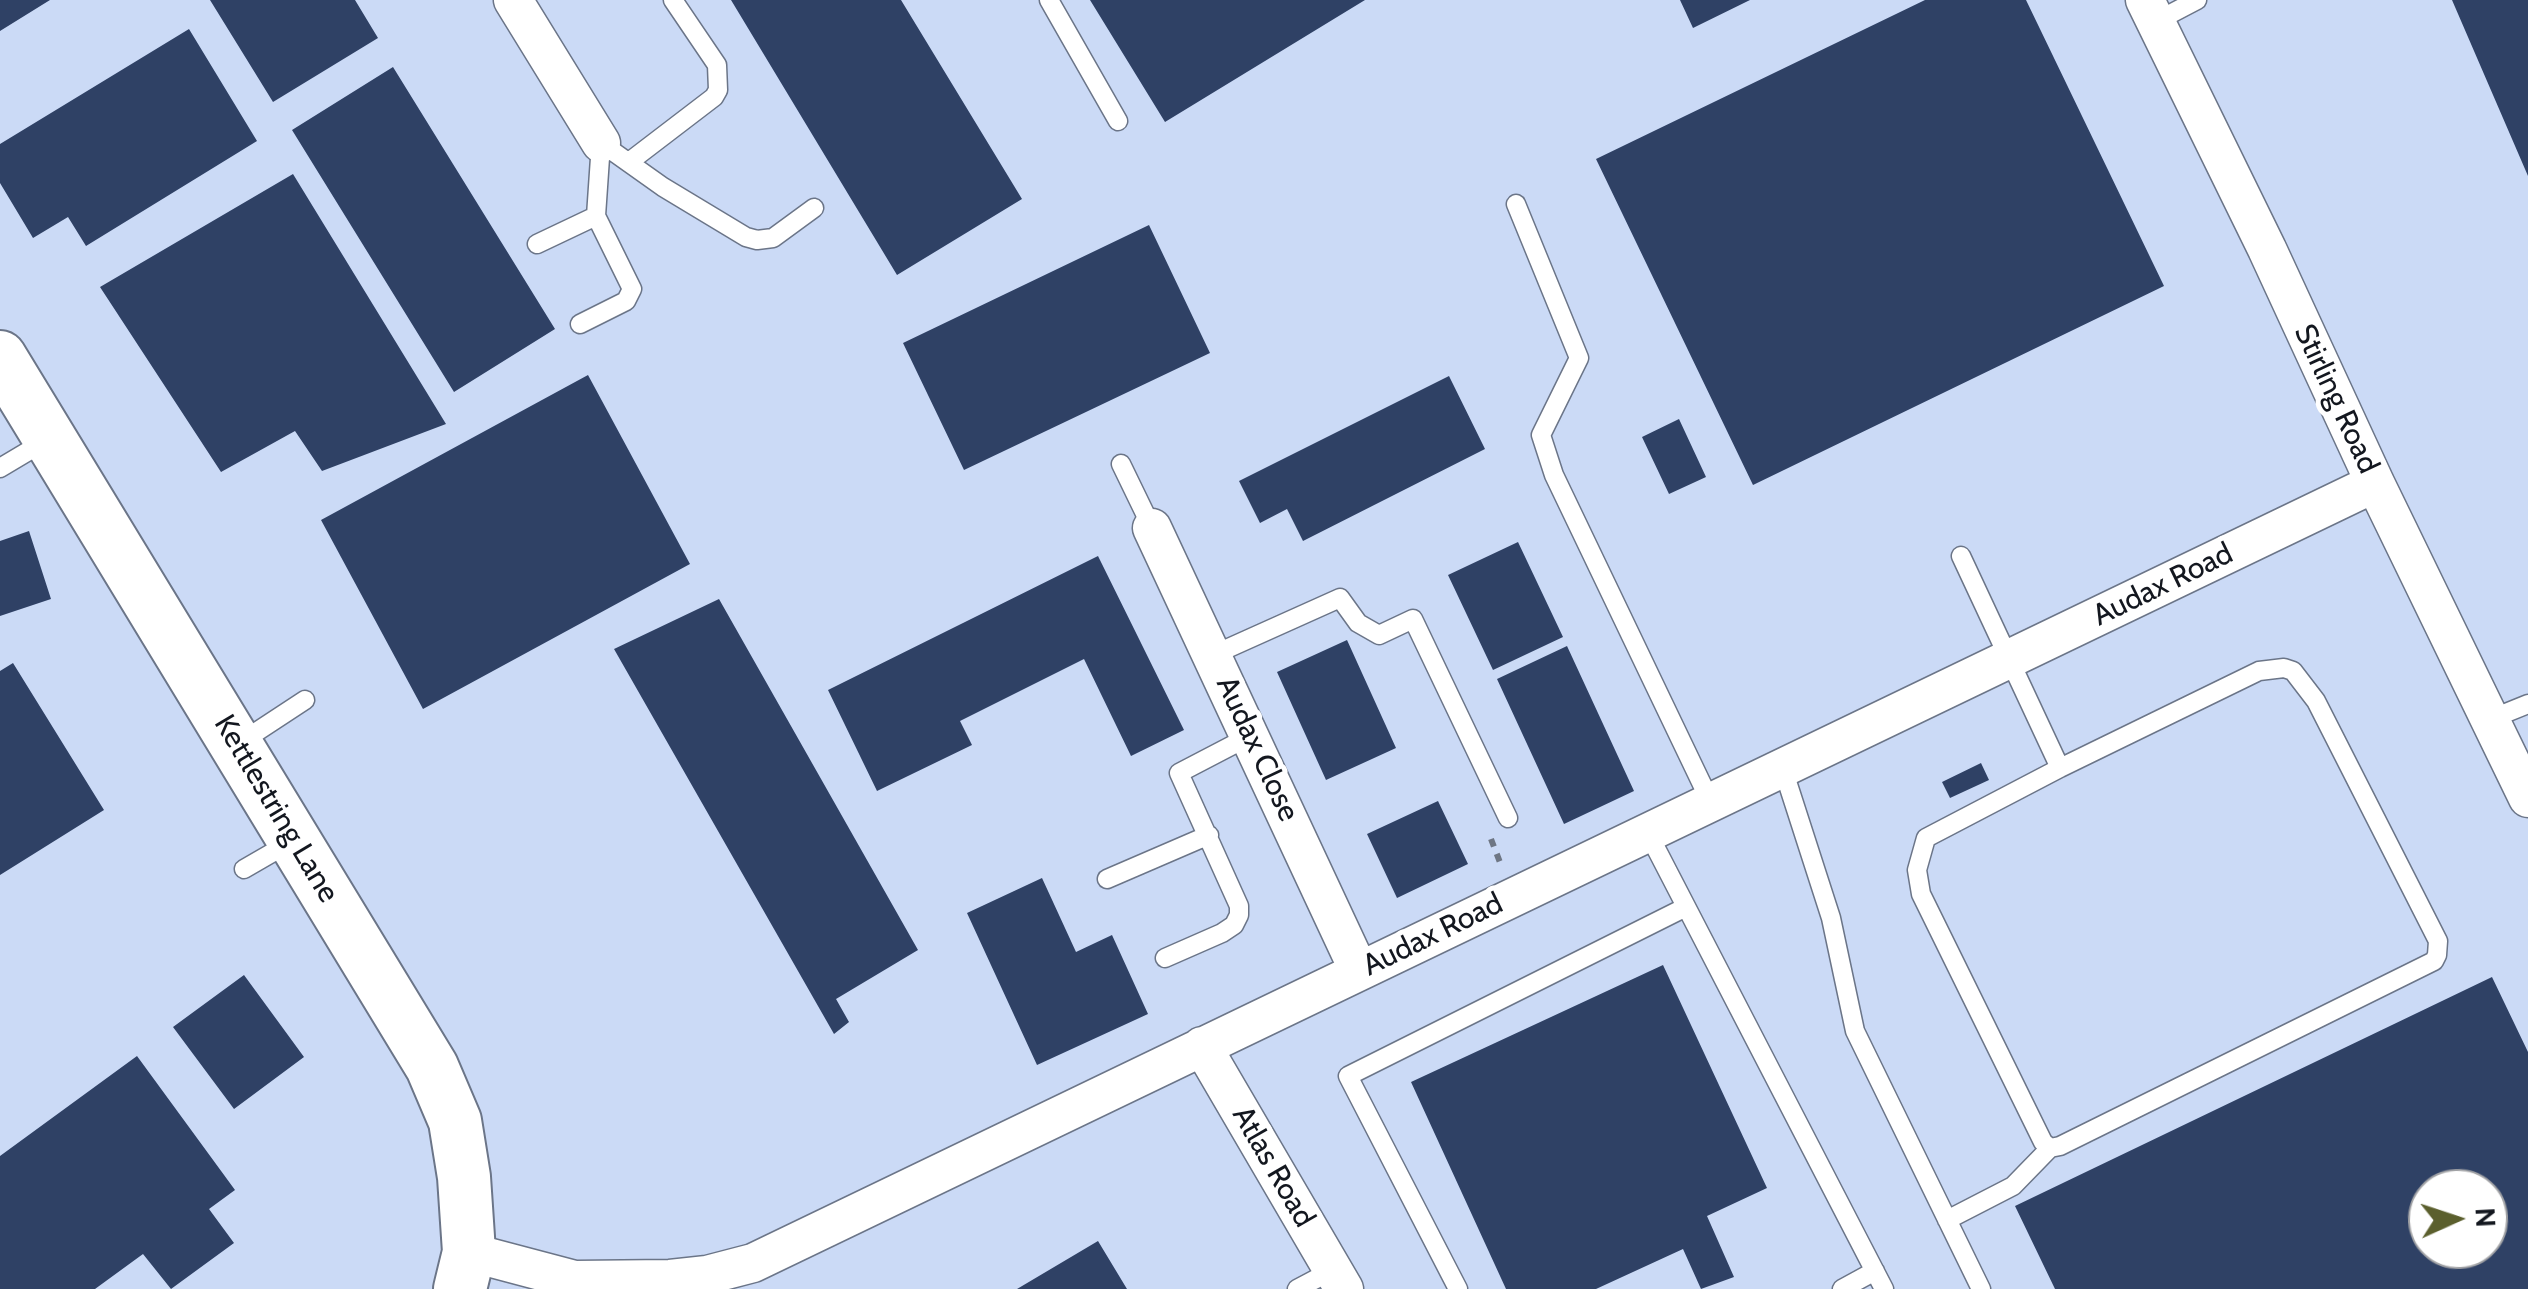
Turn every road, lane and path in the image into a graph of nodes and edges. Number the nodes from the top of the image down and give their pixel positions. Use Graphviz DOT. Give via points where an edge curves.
graph roads {
  1 [pos="513,0"];
  2 [pos="672,0"];
  3 [pos="1048,0"];
  4 [pos="2197,0"];
  5 [pos="2150,11"];
  6 [pos="1118,120"];
  7 [pos="615,153"];
  8 [pos="1516,204"];
  9 [pos="814,208"];
  10 [pos="596,216"];
  11 [pos="537,244"];
  12 [pos="580,324"];
  13 [pos="0,356"];
  14 [pos="49,438"];
  15 [pos="1121,464"];
  16 [pos="0,468"];
  17 [pos="2374,483"];
  18 [pos="1152,528"];
  19 [pos="1961,556"];
  20 [pos="1213,655"];
  21 [pos="2010,659"];
  22 [pos="305,700"];
  23 [pos="2528,704"];
  24 [pos="2492,719"];
  25 [pos="1250,736"];
  26 [pos="237,744"];
  27 [pos="2060,768"];
  28 [pos="1783,769"];
  29 [pos="2528,798"];
  30 [pos="1711,803"];
  31 [pos="1508,818"];
  32 [pos="1648,833"];
  33 [pos="1208,835"];
  34 [pos="294,840"];
  35 [pos="244,869"];
  36 [pos="1107,879"];
  37 [pos="1513,896"];
  38 [pos="1686,907"];
  39 [pos="1165,958"];
  40 [pos="1359,970"];
  41 [pos="1202,1046"];
  42 [pos="2050,1148"];
  43 [pos="1947,1220"];
  44 [pos="464,1271"];
  45 [pos="1875,1272"];
  46 [pos="1338,1280"];
  47 [pos="711,1282"];
  48 [pos="1297,1289"];
  49 [pos="1458,1289"];
  50 [pos="1842,1289"];
  51 [pos="1884,1289"];
  52 [pos="1981,1289"];
  1 -- 7 [label="street"];
  2 -- 7 [label="lane" via="717,65 718,90"];
  3 -- 6 [label="lane"];
  4 -- 5 [label="lane"];
  5 -- 17 [label="street, Stirling Road"];
  7 -- 9 [label="lane" via="757,240 772,238"];
  7 -- 10 [label="lane"];
  8 -- 30 [label="lane" via="1579,358 1541,434 1554,475"];
  10 -- 11 [label="lane"];
  10 -- 12 [label="lane" via="632,289 626,301"];
  13 -- 14 [label="street, Kettlestring Lane"];
  14 -- 16 [label="lane"];
  14 -- 26 [label="street, Kettlestring Lane"];
  15 -- 18 [label="lane"];
  17 -- 21 [label="street, Audax Road"];
  17 -- 24 [label="street, Stirling Road"];
  18 -- 20 [label="street, Audax Close"];
  19 -- 21 [label="lane"];
  20 -- 25 [label="street, Audax Close"];
  20 -- 31 [label="lane" via="1340,598 1358,623 1380,635 1414,619"];
  21 -- 27 [label="lane"];
  21 -- 28 [label="street, Audax Road"];
  22 -- 26 [label="lane"];
  23 -- 24 [label="lane"];
  24 -- 29 [label="street, Stirling Road"];
  25 -- 33 [label="lane" via="1179,773"];
  25 -- 40 [label="street, Audax Close"];
  26 -- 34 [label="street, Kettlestring Lane"];
  27 -- 42 [label="lane" via="1926,838 1916,870 1921,894"];
  27 -- 42 [label="lane" via="2258,671 2293,670 2316,701 2439,948 2434,962"];
  28 -- 30 [label="street, Audax Road"];
  28 -- 43 [label="lane" via="1830,918 1854,1031"];
  30 -- 32 [label="street, Audax Road"];
  31 -- 37 [label="path" via="1486,828"];
  32 -- 37 [label="street, Audax Road"];
  32 -- 38 [label="lane"];
  33 -- 36 [label="lane"];
  33 -- 39 [label="lane" via="1238,915 1234,926"];
  34 -- 35 [label="lane"];
  34 -- 44 [label="street, Kettlestring Lane" via="432,1068 456,1121"];
  37 -- 40 [label="street, Audax Road"];
  38 -- 45 [label="lane"];
  38 -- 49 [label="lane" via="1348,1076"];
  40 -- 41 [label="street, Audax Road"];
  41 -- 46 [label="street, Atlas Road"];
  41 -- 47 [label="street, Audax Road"];
  42 -- 43 [label="lane" via="2013,1186"];
  43 -- 52 [label="lane"];
  44 -- 47 [label="street, Audax Road"];
  45 -- 50 [label="lane"];
  45 -- 51 [label="lane"];
  46 -- 48 [label="lane"];
}
